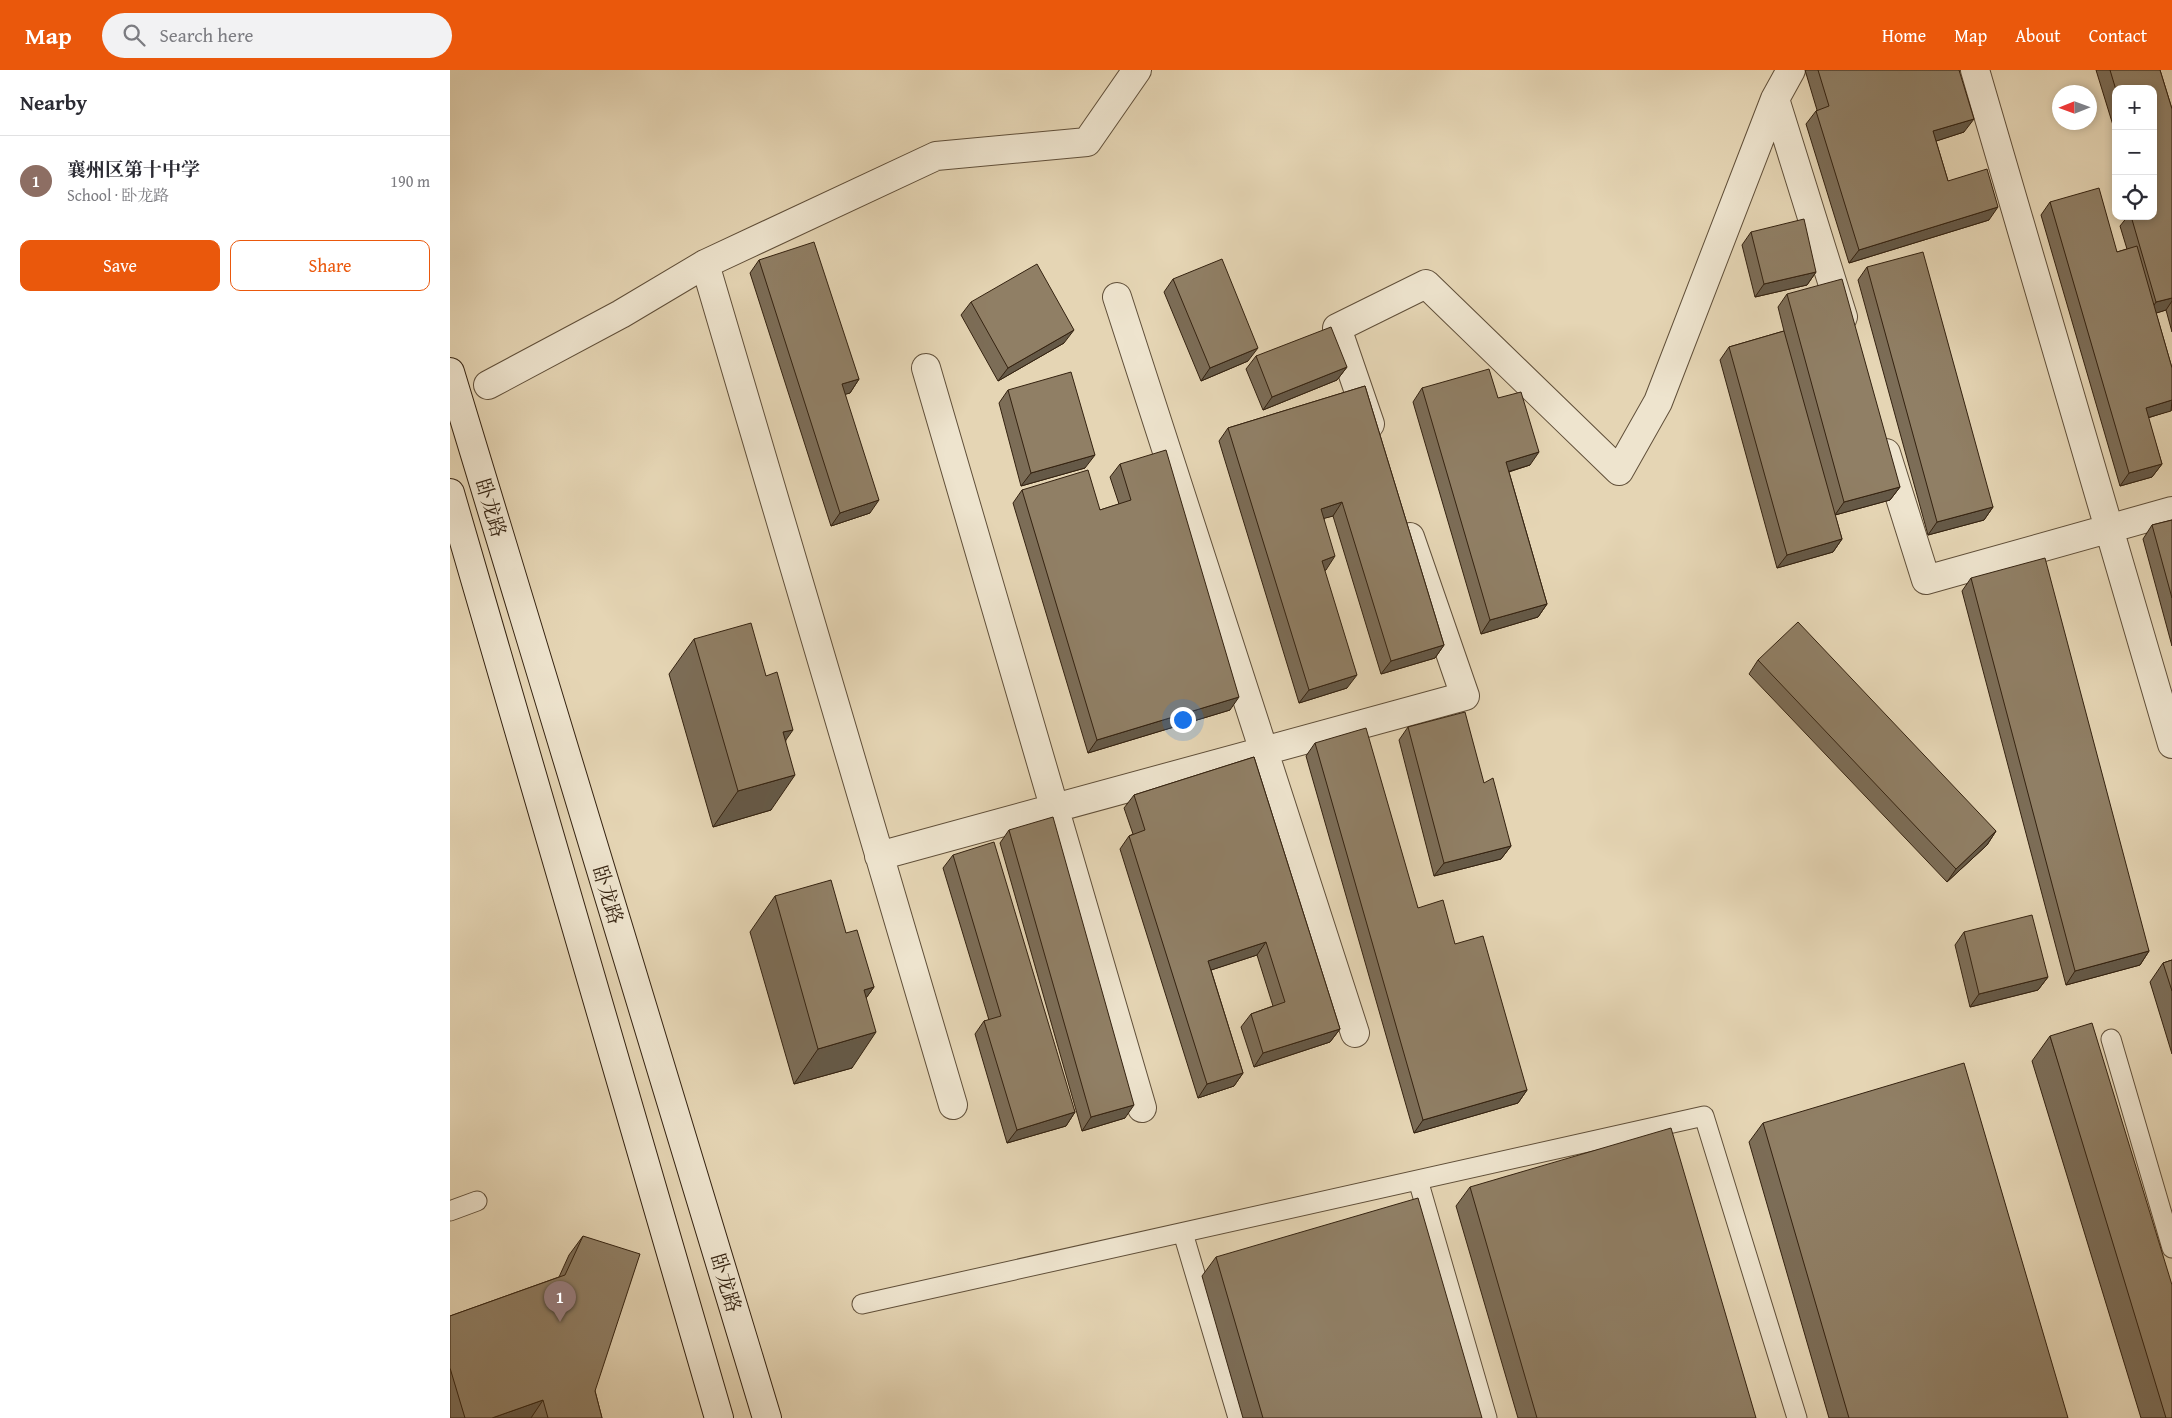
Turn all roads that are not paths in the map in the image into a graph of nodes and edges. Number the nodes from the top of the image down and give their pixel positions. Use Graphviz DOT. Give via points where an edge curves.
graph roads {
  1 [pos="1138,70"];
  2 [pos="1791,70"];
  3 [pos="1975,70"];
  4 [pos="1775,99"];
  5 [pos="705,264"];
  6 [pos="1117,297"];
  7 [pos="1852,344"];
  8 [pos="926,368"];
  9 [pos="450,372"];
  10 [pos="488,385"];
  11 [pos="1879,429"];
  12 [pos="1380,451"];
  13 [pos="450,493"];
  14 [pos="2172,512"];
  15 [pos="1403,517"];
  16 [pos="2109,529"];
  17 [pos="2172,744"];
  18 [pos="1264,751"];
  19 [pos="1055,808"];
  20 [pos="880,856"];
  21 [pos="1355,1033"];
  22 [pos="2111,1039"];
  23 [pos="953,1105"];
  24 [pos="1142,1108"];
  25 [pos="1418,1180"];
  26 [pos="477,1201"];
  27 [pos="450,1211"];
  28 [pos="1183,1233"];
  29 [pos="2172,1248"];
  30 [pos="862,1304"];
  31 [pos="719,1418"];
  32 [pos="767,1418"];
  33 [pos="1238,1418"];
  34 [pos="1487,1418"];
  35 [pos="1797,1418"];
  1 -- 5 [label="street" via="1087,142 936,156"];
  2 -- 4 [label="street"];
  3 -- 16 [label="street"];
  4 -- 7 [label="street"];
  4 -- 12 [label="street" via="1658,402 1618,470 1426,284 1337,328"];
  5 -- 10 [label="street"];
  5 -- 20 [label="street"];
  6 -- 18 [label="street"];
  8 -- 19 [label="street"];
  9 -- 32 [label="street, 卧龙路"];
  11 -- 16 [label="street" via="1926,580"];
  13 -- 31 [label="street, 卧龙路"];
  14 -- 16 [label="street"];
  15 -- 18 [label="street" via="1465,696"];
  16 -- 17 [label="street"];
  18 -- 19 [label="street"];
  18 -- 21 [label="street"];
  19 -- 20 [label="street"];
  19 -- 24 [label="street"];
  20 -- 23 [label="street"];
  22 -- 29 [label="lane"];
  25 -- 28 [label="lane"];
  25 -- 34 [label="lane"];
  25 -- 35 [label="lane" via="1704,1116"];
  26 -- 27 [label="lane"];
  28 -- 30 [label="lane"];
  28 -- 33 [label="lane"];
}
